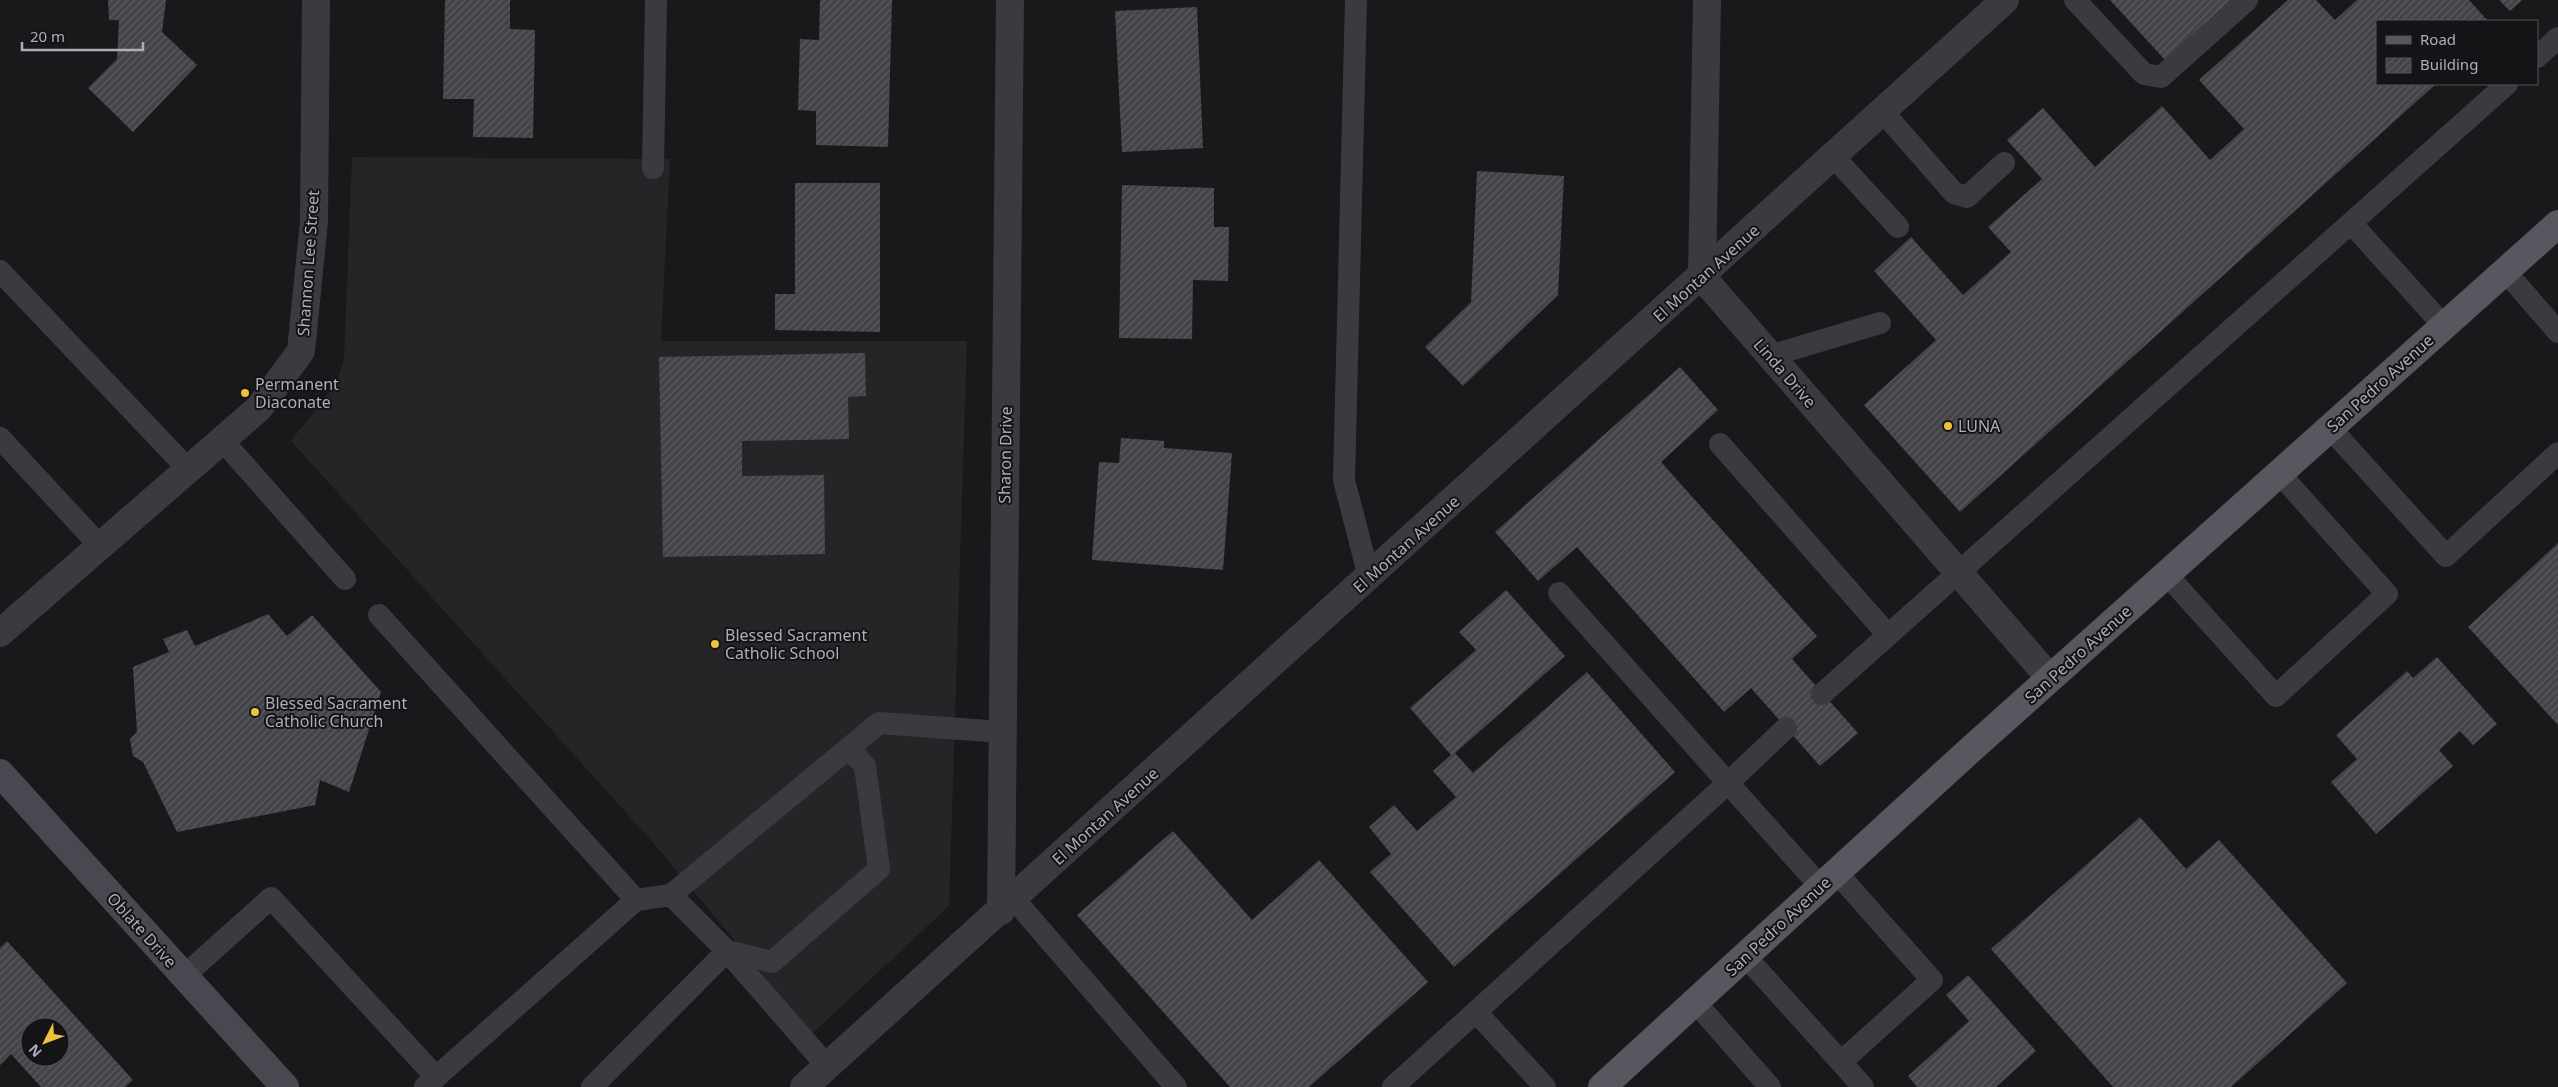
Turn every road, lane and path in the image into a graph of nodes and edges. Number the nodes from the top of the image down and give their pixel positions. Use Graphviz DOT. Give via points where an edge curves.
graph roads {
  1 [pos="316,0"];
  2 [pos="656,0"];
  3 [pos="1010,0"];
  4 [pos="1356,0"];
  5 [pos="1707,0"];
  6 [pos="2005,0"];
  7 [pos="2075,0"];
  8 [pos="2247,0"];
  9 [pos="2558,38"];
  10 [pos="2538,56"];
  11 [pos="2506,85"];
  12 [pos="1883,112"];
  13 [pos="1834,157"];
  14 [pos="2004,164"];
  15 [pos="653,168"];
  16 [pos="2352,224"];
  17 [pos="2558,224"];
  18 [pos="1898,227"];
  19 [pos="0,271"];
  20 [pos="2505,272"];
  21 [pos="1702,277"];
  22 [pos="1880,323"];
  23 [pos="2444,326"];
  24 [pos="2558,332"];
  25 [pos="1770,356"];
  26 [pos="2330,428"];
  27 [pos="0,438"];
  28 [pos="222,440"];
  29 [pos="1720,444"];
  30 [pos="2558,454"];
  31 [pos="188,470"];
  32 [pos="2279,473"];
  33 [pos="100,546"];
  34 [pos="1958,572"];
  35 [pos="2166,574"];
  36 [pos="1370,577"];
  37 [pos="345,579"];
  38 [pos="1559,593"];
  39 [pos="379,615"];
  40 [pos="1,629"];
  41 [pos="1888,635"];
  42 [pos="2050,678"];
  43 [pos="1822,694"];
  44 [pos="1786,728"];
  45 [pos="1002,732"];
  46 [pos="849,748"];
  47 [pos="0,773"];
  48 [pos="1728,783"];
  49 [pos="1829,880"];
  50 [pos="671,895"];
  51 [pos="636,900"];
  52 [pos="1007,905"];
  53 [pos="727,951"];
  54 [pos="1745,956"];
  55 [pos="184,976"];
  56 [pos="1695,1002"];
  57 [pos="1476,1012"];
  58 [pos="1841,1062"];
  59 [pos="827,1066"];
  60 [pos="430,1082"];
  61 [pos="1604,1086"];
  62 [pos="285,1087"];
  63 [pos="592,1087"];
  64 [pos="804,1087"];
  65 [pos="1176,1087"];
  66 [pos="1393,1087"];
  67 [pos="1545,1087"];
  68 [pos="1770,1087"];
  69 [pos="1863,1087"];
  1 -- 28 [label="street, Shannon Lee Street" via="314,221 301,351 259,408"];
  2 -- 15 [label="lane"];
  3 -- 45 [label="street, Sharon Drive"];
  4 -- 36 [label="lane" via="1344,480"];
  5 -- 21 [label="street"];
  6 -- 12 [label="street, El Montan Avenue"];
  7 -- 8 [label="lane" via="2144,74 2161,78"];
  9 -- 10 [label="lane"];
  11 -- 16 [label="lane"];
  12 -- 13 [label="street, El Montan Avenue"];
  12 -- 14 [label="lane" via="1954,193 1967,197"];
  13 -- 18 [label="lane"];
  13 -- 21 [label="street, El Montan Avenue"];
  16 -- 23 [label="lane"];
  16 -- 34 [label="lane"];
  17 -- 20 [label="main road, San Pedro Avenue"];
  19 -- 31 [label="lane"];
  20 -- 23 [label="main road, San Pedro Avenue"];
  20 -- 24 [label="lane"];
  21 -- 25 [label="street, Linda Drive"];
  21 -- 36 [label="street, El Montan Avenue"];
  22 -- 25 [label="lane"];
  23 -- 26 [label="main road, San Pedro Avenue"];
  25 -- 34 [label="street, Linda Drive"];
  26 -- 30 [label="lane" via="2446,556"];
  26 -- 32 [label="main road, San Pedro Avenue"];
  27 -- 33 [label="lane"];
  28 -- 31 [label="street, Shannon Lee Street"];
  28 -- 37 [label="lane"];
  29 -- 41 [label="lane"];
  31 -- 33 [label="street, Shannon Lee Street"];
  32 -- 35 [label="main road, San Pedro Avenue"];
  32 -- 35 [label="lane" via="2387,594 2276,696"];
  33 -- 40 [label="street, Shannon Lee Street"];
  34 -- 41 [label="lane"];
  34 -- 42 [label="street, Linda Drive"];
  35 -- 42 [label="main road, San Pedro Avenue"];
  36 -- 52 [label="street, El Montan Avenue"];
  38 -- 48 [label="lane"];
  39 -- 51 [label="lane"];
  41 -- 43 [label="lane"];
  42 -- 49 [label="main road, San Pedro Avenue"];
  44 -- 48 [label="lane"];
  45 -- 46 [label="lane" via="879,723"];
  45 -- 52 [label="street, Sharon Drive"];
  46 -- 50 [label="lane"];
  46 -- 53 [label="lane" via="865,766 879,869 772,962"];
  47 -- 55 [label="street, Oblate Drive"];
  48 -- 49 [label="lane"];
  48 -- 57 [label="lane"];
  49 -- 54 [label="main road, San Pedro Avenue"];
  49 -- 58 [label="lane" via="1932,980"];
  50 -- 51 [label="lane"];
  50 -- 53 [label="lane"];
  51 -- 60 [label="lane"];
  52 -- 59 [label="street, El Montan Avenue"];
  52 -- 65 [label="lane"];
  53 -- 59 [label="lane"];
  53 -- 63 [label="lane"];
  54 -- 56 [label="main road, San Pedro Avenue"];
  54 -- 58 [label="lane"];
  55 -- 60 [label="lane" via="271,898"];
  55 -- 62 [label="street, Oblate Drive"];
  56 -- 61 [label="main road, San Pedro Avenue"];
  56 -- 68 [label="lane"];
  57 -- 66 [label="lane"];
  57 -- 67 [label="lane"];
  58 -- 69 [label="lane"];
  59 -- 64 [label="street, El Montan Avenue"];
}
